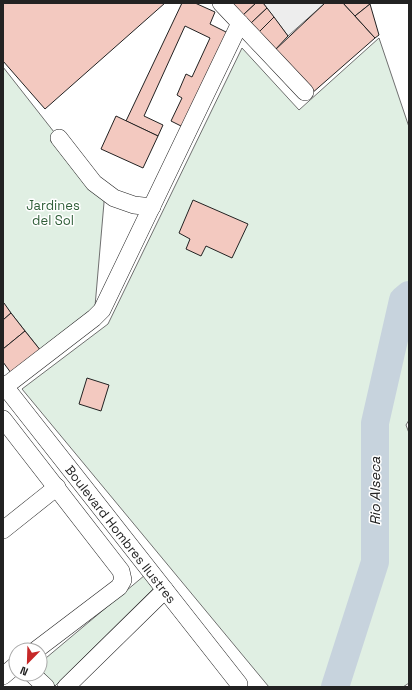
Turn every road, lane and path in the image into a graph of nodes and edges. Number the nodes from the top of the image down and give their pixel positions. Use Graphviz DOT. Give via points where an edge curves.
graph roads {
  1 [pos="221,3"];
  2 [pos="240,23"];
  3 [pos="305,92"];
  4 [pos="59,138"];
  5 [pos="152,207"];
  6 [pos="4,386"];
  7 [pos="3,419"];
  8 [pos="56,487"];
  9 [pos="3,530"];
  10 [pos="165,590"];
  11 [pos="47,642"];
  12 [pos="239,684"];
  13 [pos="66,687"];
  1 -- 2 [label="street"];
  2 -- 3 [label="street"];
  2 -- 5 [label="street"];
  4 -- 5 [label="street" via="94,183 114,198 134,205"];
  5 -- 6 [label="street" via="102,310"];
  6 -- 10 [label="street, Boulevard Hombres Ilustres"];
  7 -- 8 [label="street, Boulevard Hombres Ilustres"];
  8 -- 9 [label="street"];
  8 -- 11 [label="street, Boulevard Hombres Ilustres" via="121,571 123,580 119,587"];
  10 -- 12 [label="street, Boulevard Hombres Ilustres"];
  10 -- 13 [label="street"];
}
